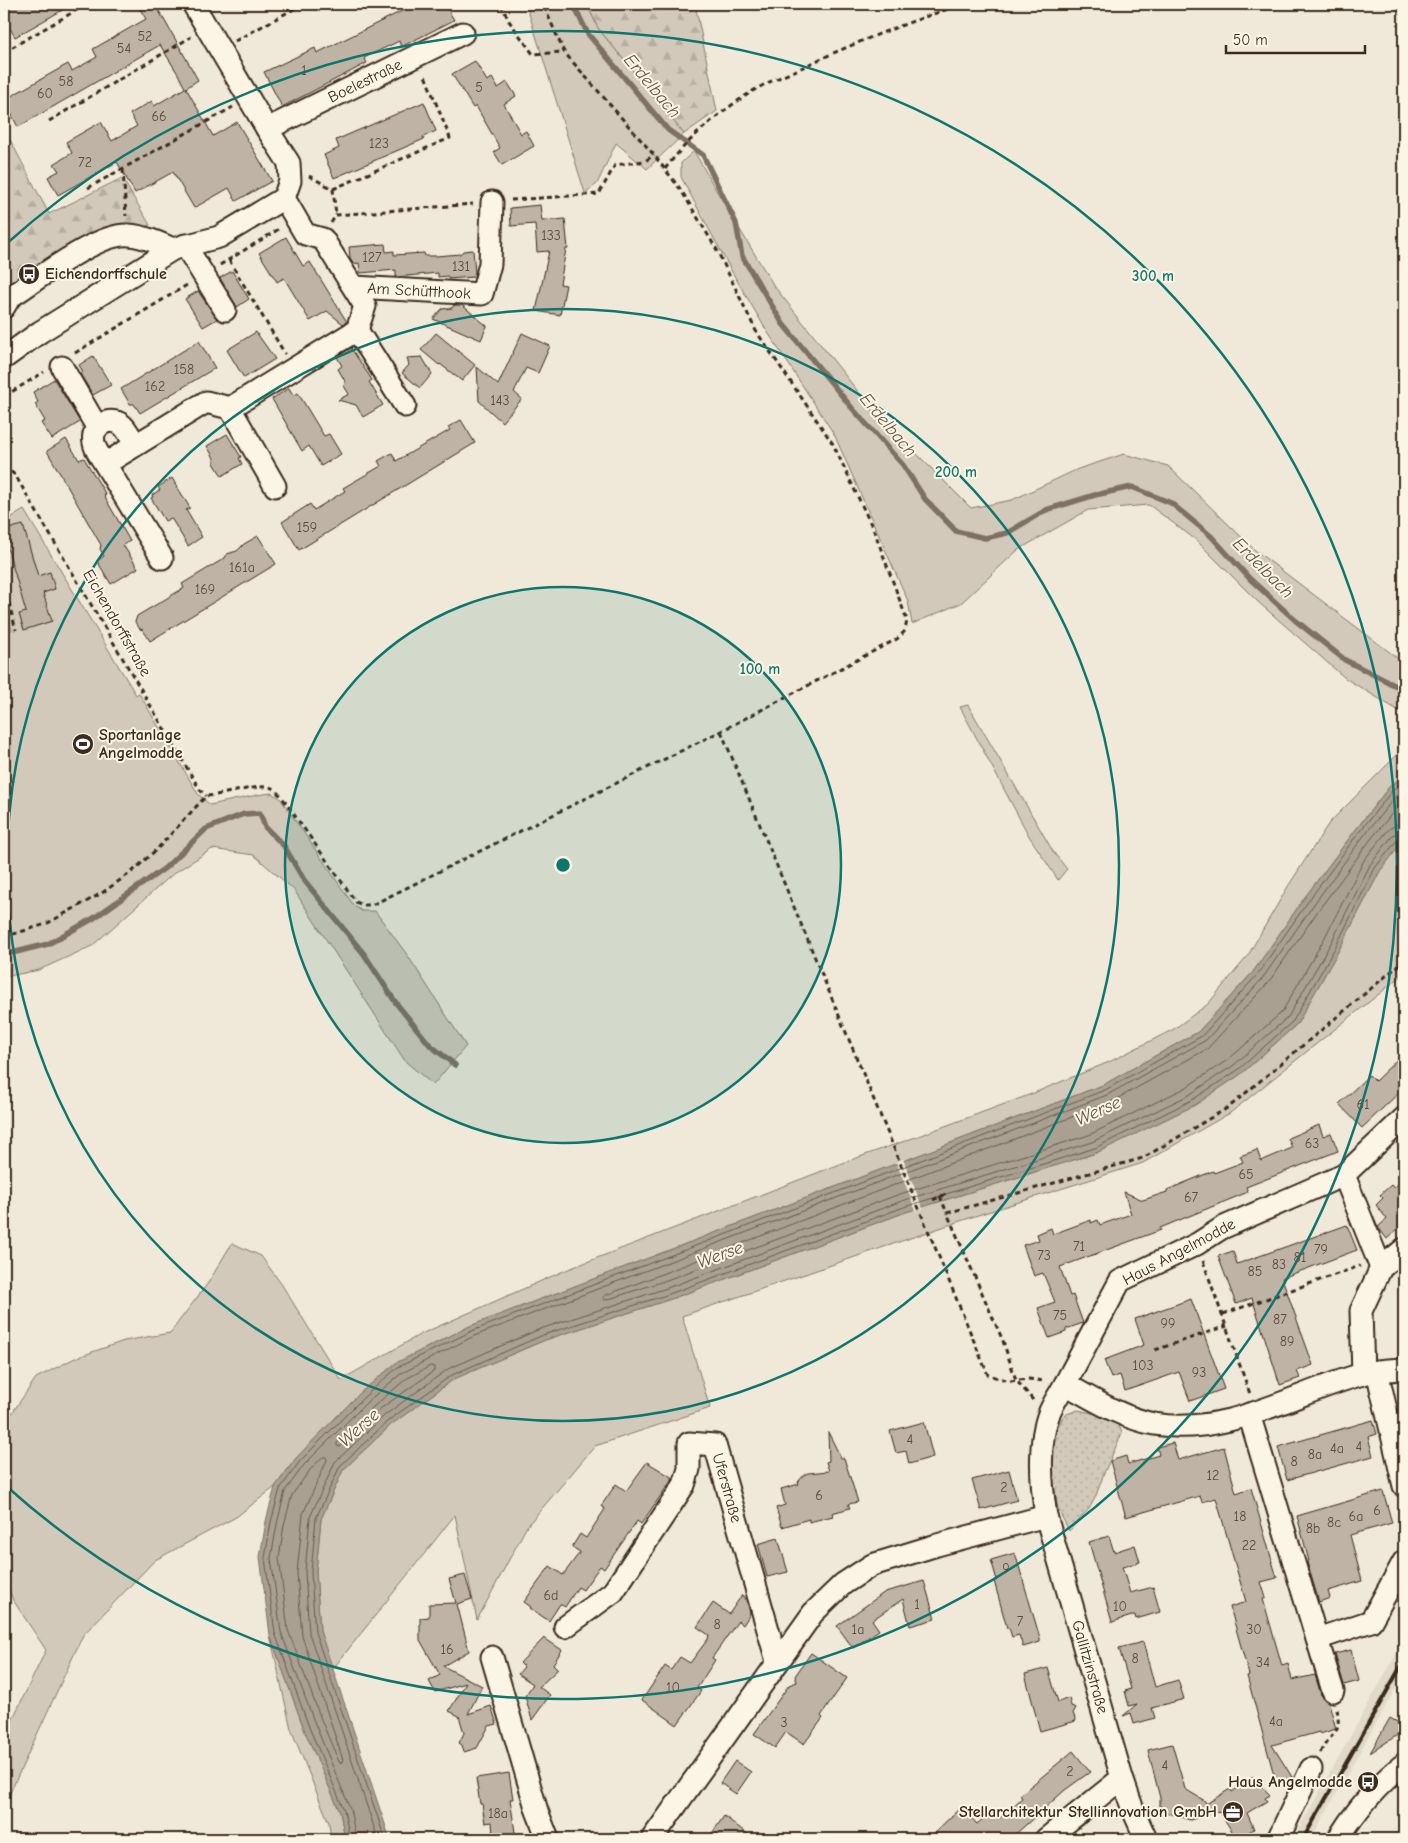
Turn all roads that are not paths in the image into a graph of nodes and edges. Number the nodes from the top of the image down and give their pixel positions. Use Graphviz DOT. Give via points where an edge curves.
graph roads {
  1 [pos="193,4"];
  2 [pos="463,33"];
  3 [pos="267,130"];
  4 [pos="284,198"];
  5 [pos="492,202"];
  6 [pos="179,247"];
  7 [pos="354,287"];
  8 [pos="4,307"];
  9 [pos="225,310"];
  10 [pos="356,330"];
  11 [pos="4,358"];
  12 [pos="60,364"];
  13 [pos="405,406"];
  14 [pos="230,408"];
  15 [pos="97,427"];
  16 [pos="135,445"];
  17 [pos="105,464"];
  18 [pos="275,486"];
  19 [pos="162,558"];
  20 [pos="1404,1118"];
  21 [pos="1344,1175"];
  22 [pos="1404,1249"];
  23 [pos="1381,1268"];
  24 [pos="1404,1368"];
  25 [pos="1370,1373"];
  26 [pos="1064,1384"];
  27 [pos="1252,1413"];
  28 [pos="1404,1486"];
  29 [pos="1043,1492"];
  30 [pos="1046,1516"];
  31 [pos="1404,1561"];
  32 [pos="565,1627"];
  33 [pos="1316,1639"];
  34 [pos="492,1657"];
  35 [pos="777,1661"];
  36 [pos="1333,1691"];
  37 [pos="1311,1770"];
  38 [pos="1401,1772"];
  39 [pos="1122,1778"];
  40 [pos="548,1839"];
  41 [pos="652,1839"];
  42 [pos="1046,1839"];
  43 [pos="1146,1839"];
  44 [pos="1278,1839"];
  45 [pos="1338,1839"];
  1 -- 3 [label="street"];
  2 -- 3 [label="street, Boelestraße"];
  3 -- 4 [label="street" via="289,165 290,181"];
  4 -- 6 [label="street" via="220,236"];
  4 -- 7 [label="street, Am Schütthook" via="305,234 323,239"];
  5 -- 7 [label="street, Am Schütthook" via="490,264 482,294"];
  6 -- 8 [label="street" via="127,235 94,243 10,297"];
  6 -- 9 [label="street" via="203,275"];
  6 -- 11 [label="street" via="40,332"];
  7 -- 10 [label="street, Am Schütthook" via="364,306"];
  10 -- 13 [label="street"];
  10 -- 14 [label="street"];
  12 -- 15 [label="street"];
  14 -- 16 [label="street" via="206,402"];
  14 -- 18 [label="street"];
  15 -- 16 [label="street" via="107,421 118,422"];
  15 -- 17 [label="street" via="94,443"];
  16 -- 17 [label="street"];
  17 -- 19 [label="street"];
  20 -- 21 [label="street, Haus Angelmodde"];
  21 -- 23 [label="street"];
  21 -- 26 [label="street, Haus Angelmodde" via="1222,1228 1197,1244 1120,1281"];
  22 -- 23 [label="street"];
  23 -- 25 [label="street" via="1361,1311"];
  24 -- 25 [label="street"];
  25 -- 27 [label="street"];
  25 -- 28 [label="street"];
  26 -- 27 [label="street" via="1112,1409 1155,1424 1210,1424"];
  26 -- 29 [label="street, Haus Angelmodde" via="1046,1424 1041,1461"];
  27 -- 33 [label="street"];
  29 -- 30 [label="street, Gallitzinstraße"];
  30 -- 35 [label="street" via="872,1565 843,1584 812,1612"];
  30 -- 39 [label="street, Gallitzinstraße"];
  31 -- 33 [label="street" via="1371,1621"];
  32 -- 35 [label="street, Uferstraße" via="613,1592 684,1485 689,1469 689,1443 715,1445"];
  33 -- 36 [label="street"];
  34 -- 40 [label="street"];
  35 -- 41 [label="street"];
  37 -- 44 [label="street"];
  38 -- 45 [label="street" via="1370,1795"];
  39 -- 42 [label="street"];
  39 -- 43 [label="street, Gallitzinstraße"];
}
